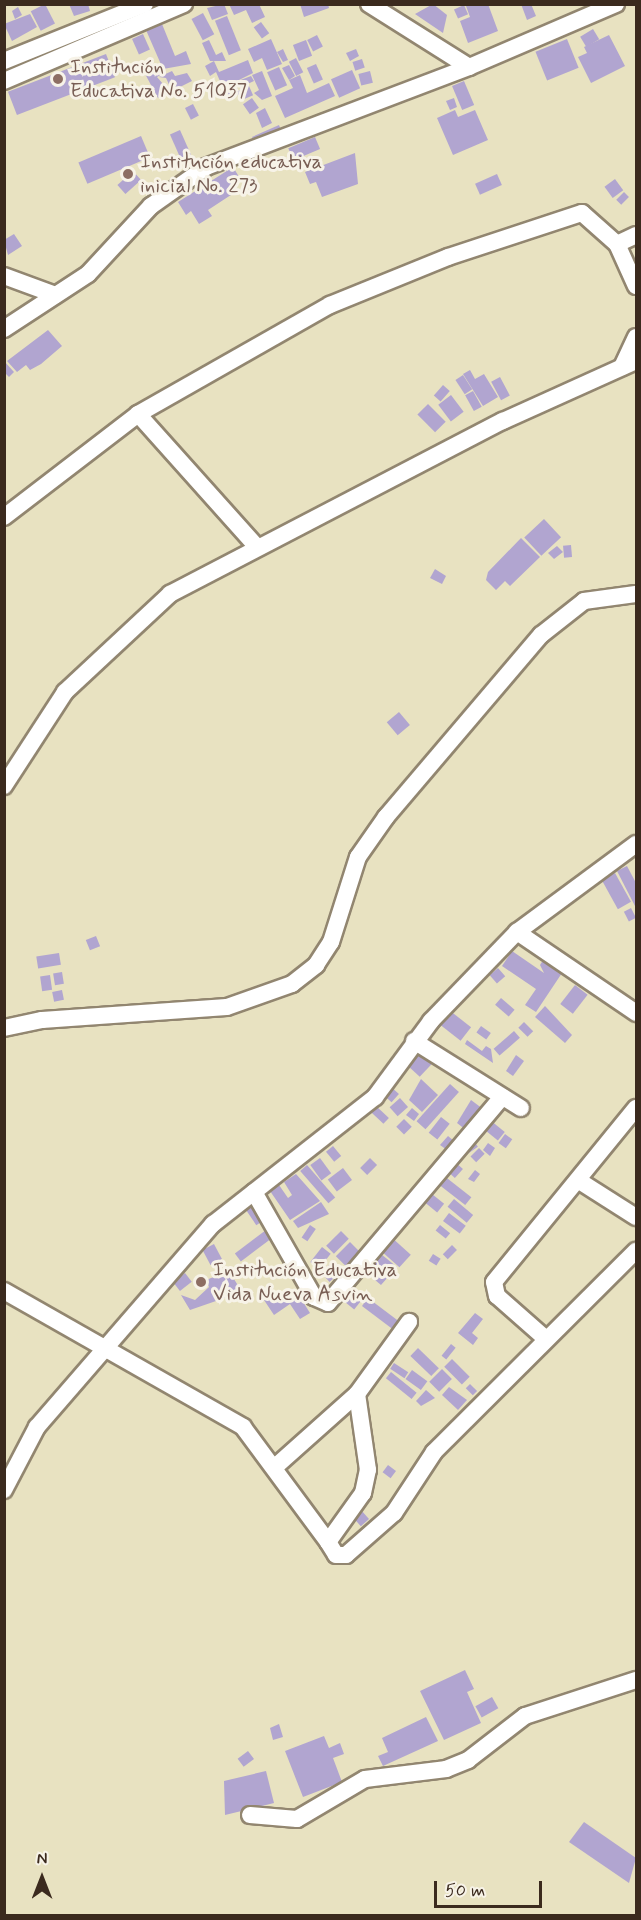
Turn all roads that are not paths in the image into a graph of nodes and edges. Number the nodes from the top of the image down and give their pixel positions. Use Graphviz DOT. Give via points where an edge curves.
graph roads {
  1 [pos="145,4"];
  2 [pos="184,4"];
  3 [pos="369,4"];
  4 [pos="616,4"];
  5 [pos="4,61"];
  6 [pos="469,67"];
  7 [pos="4,81"];
  8 [pos="636,235"];
  9 [pos="617,244"];
  10 [pos="4,276"];
  11 [pos="636,286"];
  12 [pos="56,295"];
  13 [pos="4,329"];
  14 [pos="636,337"];
  15 [pos="629,364"];
  16 [pos="138,414"];
  17 [pos="4,517"];
  18 [pos="256,546"];
  19 [pos="636,594"];
  20 [pos="4,786"];
  21 [pos="636,844"];
  22 [pos="517,932"];
  23 [pos="636,1014"];
  24 [pos="4,1028"];
  25 [pos="414,1041"];
  26 [pos="501,1096"];
  27 [pos="521,1108"];
  28 [pos="636,1108"];
  29 [pos="581,1182"];
  30 [pos="254,1192"];
  31 [pos="636,1217"];
  32 [pos="636,1251"];
  33 [pos="4,1291"];
  34 [pos="409,1322"];
  35 [pos="546,1339"];
  36 [pos="106,1348"];
  37 [pos="357,1394"];
  38 [pos="275,1467"];
  39 [pos="4,1490"];
  40 [pos="328,1542"];
  41 [pos="636,1680"];
  42 [pos="250,1815"];
  1 -- 5 [label="street"];
  2 -- 7 [label="street"];
  3 -- 6 [label="street"];
  4 -- 6 [label="street"];
  6 -- 12 [label="street" via="206,167 151,206 88,274"];
  8 -- 9 [label="street"];
  9 -- 11 [label="street"];
  9 -- 16 [label="street" via="596,221 582,213 566,215 330,305"];
  10 -- 12 [label="street"];
  12 -- 13 [label="street"];
  14 -- 15 [label="street"];
  15 -- 18 [label="street"];
  16 -- 17 [label="street"];
  16 -- 18 [label="street"];
  18 -- 20 [label="street" via="170,594 65,692"];
  19 -- 24 [label="street" via="584,601 541,635 386,817 358,857 331,942 316,965 292,984 227,1007 42,1020"];
  21 -- 22 [label="street"];
  22 -- 23 [label="street"];
  22 -- 25 [label="street"];
  25 -- 26 [label="street"];
  25 -- 30 [label="street" via="375,1096"];
  26 -- 27 [label="street"];
  26 -- 30 [label="street" via="327,1304 314,1297"];
  28 -- 29 [label="street"];
  29 -- 31 [label="street"];
  29 -- 35 [label="street" via="494,1282 497,1296"];
  30 -- 36 [label="street" via="213,1224"];
  32 -- 35 [label="street"];
  33 -- 36 [label="street"];
  34 -- 37 [label="street"];
  35 -- 40 [label="street" via="434,1452 394,1513 346,1555 336,1555"];
  36 -- 38 [label="street" via="243,1427"];
  36 -- 39 [label="street" via="37,1427"];
  37 -- 38 [label="street"];
  37 -- 40 [label="street" via="368,1470 363,1493"];
  38 -- 40 [label="street"];
  41 -- 42 [label="street" via="525,1716 468,1760 446,1770 365,1779 297,1819"];
}
